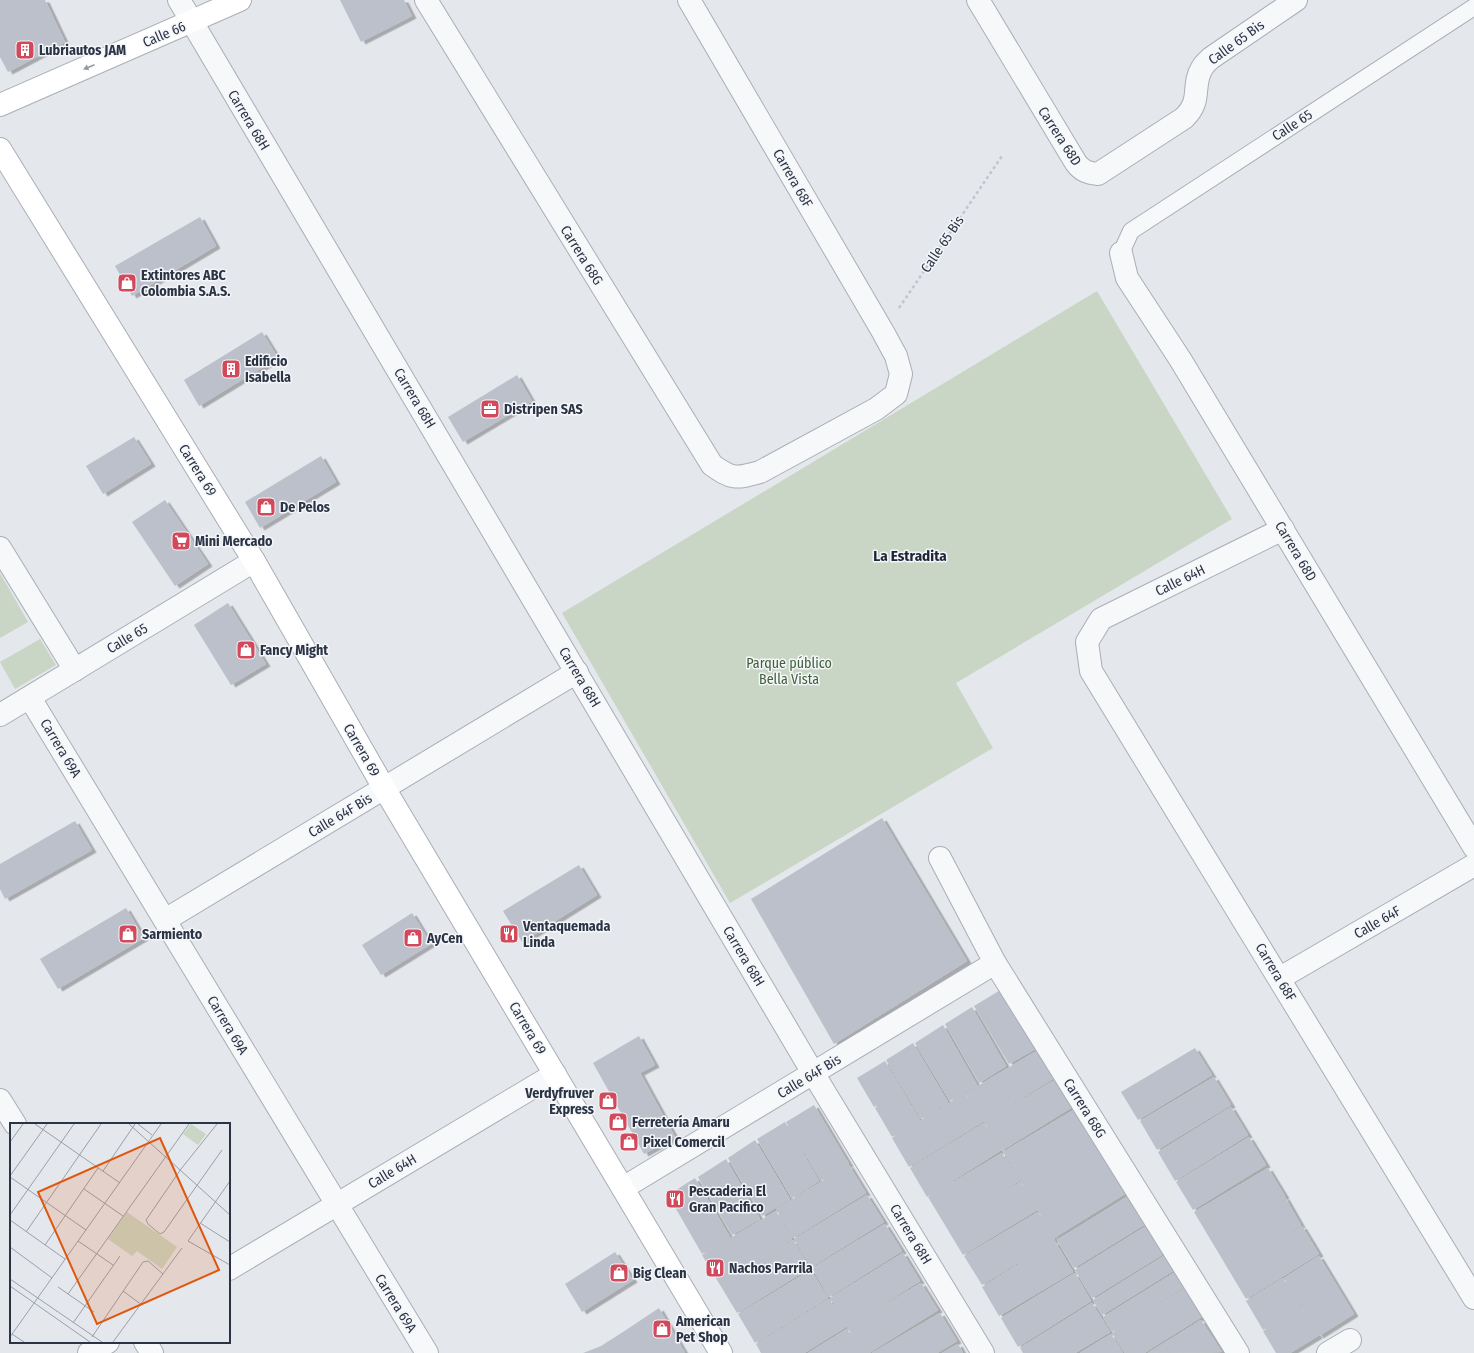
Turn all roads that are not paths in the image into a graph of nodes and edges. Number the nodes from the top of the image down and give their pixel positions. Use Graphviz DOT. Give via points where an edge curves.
graph roads {
  1 [pos="179,0"];
  2 [pos="240,0"];
  3 [pos="426,0"];
  4 [pos="689,0"];
  5 [pos="978,0"];
  6 [pos="1296,0"];
  7 [pos="1474,7"];
  8 [pos="192,22"];
  9 [pos="0,105"];
  10 [pos="1184,118"];
  11 [pos="0,149"];
  12 [pos="1121,254"];
  13 [pos="896,356"];
  14 [pos="1283,529"];
  15 [pos="0,548"];
  16 [pos="254,561"];
  17 [pos="1087,642"];
  18 [pos="75,670"];
  19 [pos="577,672"];
  20 [pos="30,698"];
  21 [pos="0,715"];
  22 [pos="384,788"];
  23 [pos="1474,847"];
  24 [pos="940,858"];
  25 [pos="1474,865"];
  26 [pos="165,920"];
  27 [pos="995,963"];
  28 [pos="1280,978"];
  29 [pos="813,1073"];
  30 [pos="555,1074"];
  31 [pos="0,1100"];
  32 [pos="14,1123"];
  33 [pos="623,1188"];
  34 [pos="336,1205"];
  35 [pos="230,1268"];
  36 [pos="1474,1298"];
  37 [pos="1350,1340"];
  38 [pos="106,1343"];
  39 [pos="146,1343"];
  40 [pos="89,1353"];
  41 [pos="152,1353"];
  42 [pos="427,1353"];
  43 [pos="721,1353"];
  44 [pos="983,1353"];
  45 [pos="1238,1353"];
  46 [pos="1328,1353"];
  1 -- 8 [label="street, Carrera 68H"];
  2 -- 8 [label="street, Calle 66"];
  3 -- 13 [label="street, Carrera 68G" via="712,465 728,476 743,477 760,472 876,409 896,394 902,374"];
  4 -- 13 [label="street, Carrera 68F"];
  5 -- 10 [label="street, Carrera 68D" via="1081,170 1098,174"];
  6 -- 10 [label="street, Calle 65 Bis" via="1211,58 1202,67 1198,78 1196,102 1192,111"];
  7 -- 12 [label="lane, Calle 65" via="1131,231"];
  8 -- 9 [label="street, Calle 66, one-way"];
  8 -- 19 [label="street, Carrera 68H"];
  11 -- 16 [label="street, Carrera 69"];
  12 -- 14 [label="street, Carrera 68D" via="1127,278 1180,359"];
  14 -- 17 [label="street, Calle 64H" via="1101,619"];
  14 -- 23 [label="street, Carrera 68D"];
  15 -- 18 [label="street"];
  16 -- 18 [label="street, Calle 65"];
  16 -- 22 [label="street, Carrera 69"];
  17 -- 28 [label="street, Carrera 68F" via="1091,671"];
  18 -- 20 [label="street, Calle 65"];
  19 -- 22 [label="street, Calle 64F Bis"];
  19 -- 29 [label="street, Carrera 68H"];
  20 -- 21 [label="street, Calle 65"];
  20 -- 26 [label="street, Carrera 69A"];
  22 -- 26 [label="street, Calle 64F Bis"];
  22 -- 30 [label="street, Carrera 69"];
  24 -- 27 [label="street, Carrera 68G"];
  25 -- 28 [label="street, Calle 64F"];
  26 -- 34 [label="street, Carrera 69A"];
  27 -- 29 [label="street, Calle 64F Bis"];
  27 -- 45 [label="street, Carrera 68G"];
  28 -- 36 [label="street, Carrera 68F"];
  29 -- 33 [label="street, Calle 64F Bis"];
  29 -- 44 [label="street, Carrera 68H"];
  30 -- 33 [label="street, Carrera 69"];
  30 -- 34 [label="street, Calle 64H"];
  31 -- 32 [label="street"];
  33 -- 43 [label="street, Carrera 69"];
  34 -- 35 [label="street, Calle 64H"];
  34 -- 42 [label="street, Carrera 69A"];
  37 -- 46 [label="street"];
  38 -- 40 [label="street"];
  39 -- 41 [label="street"];
}
